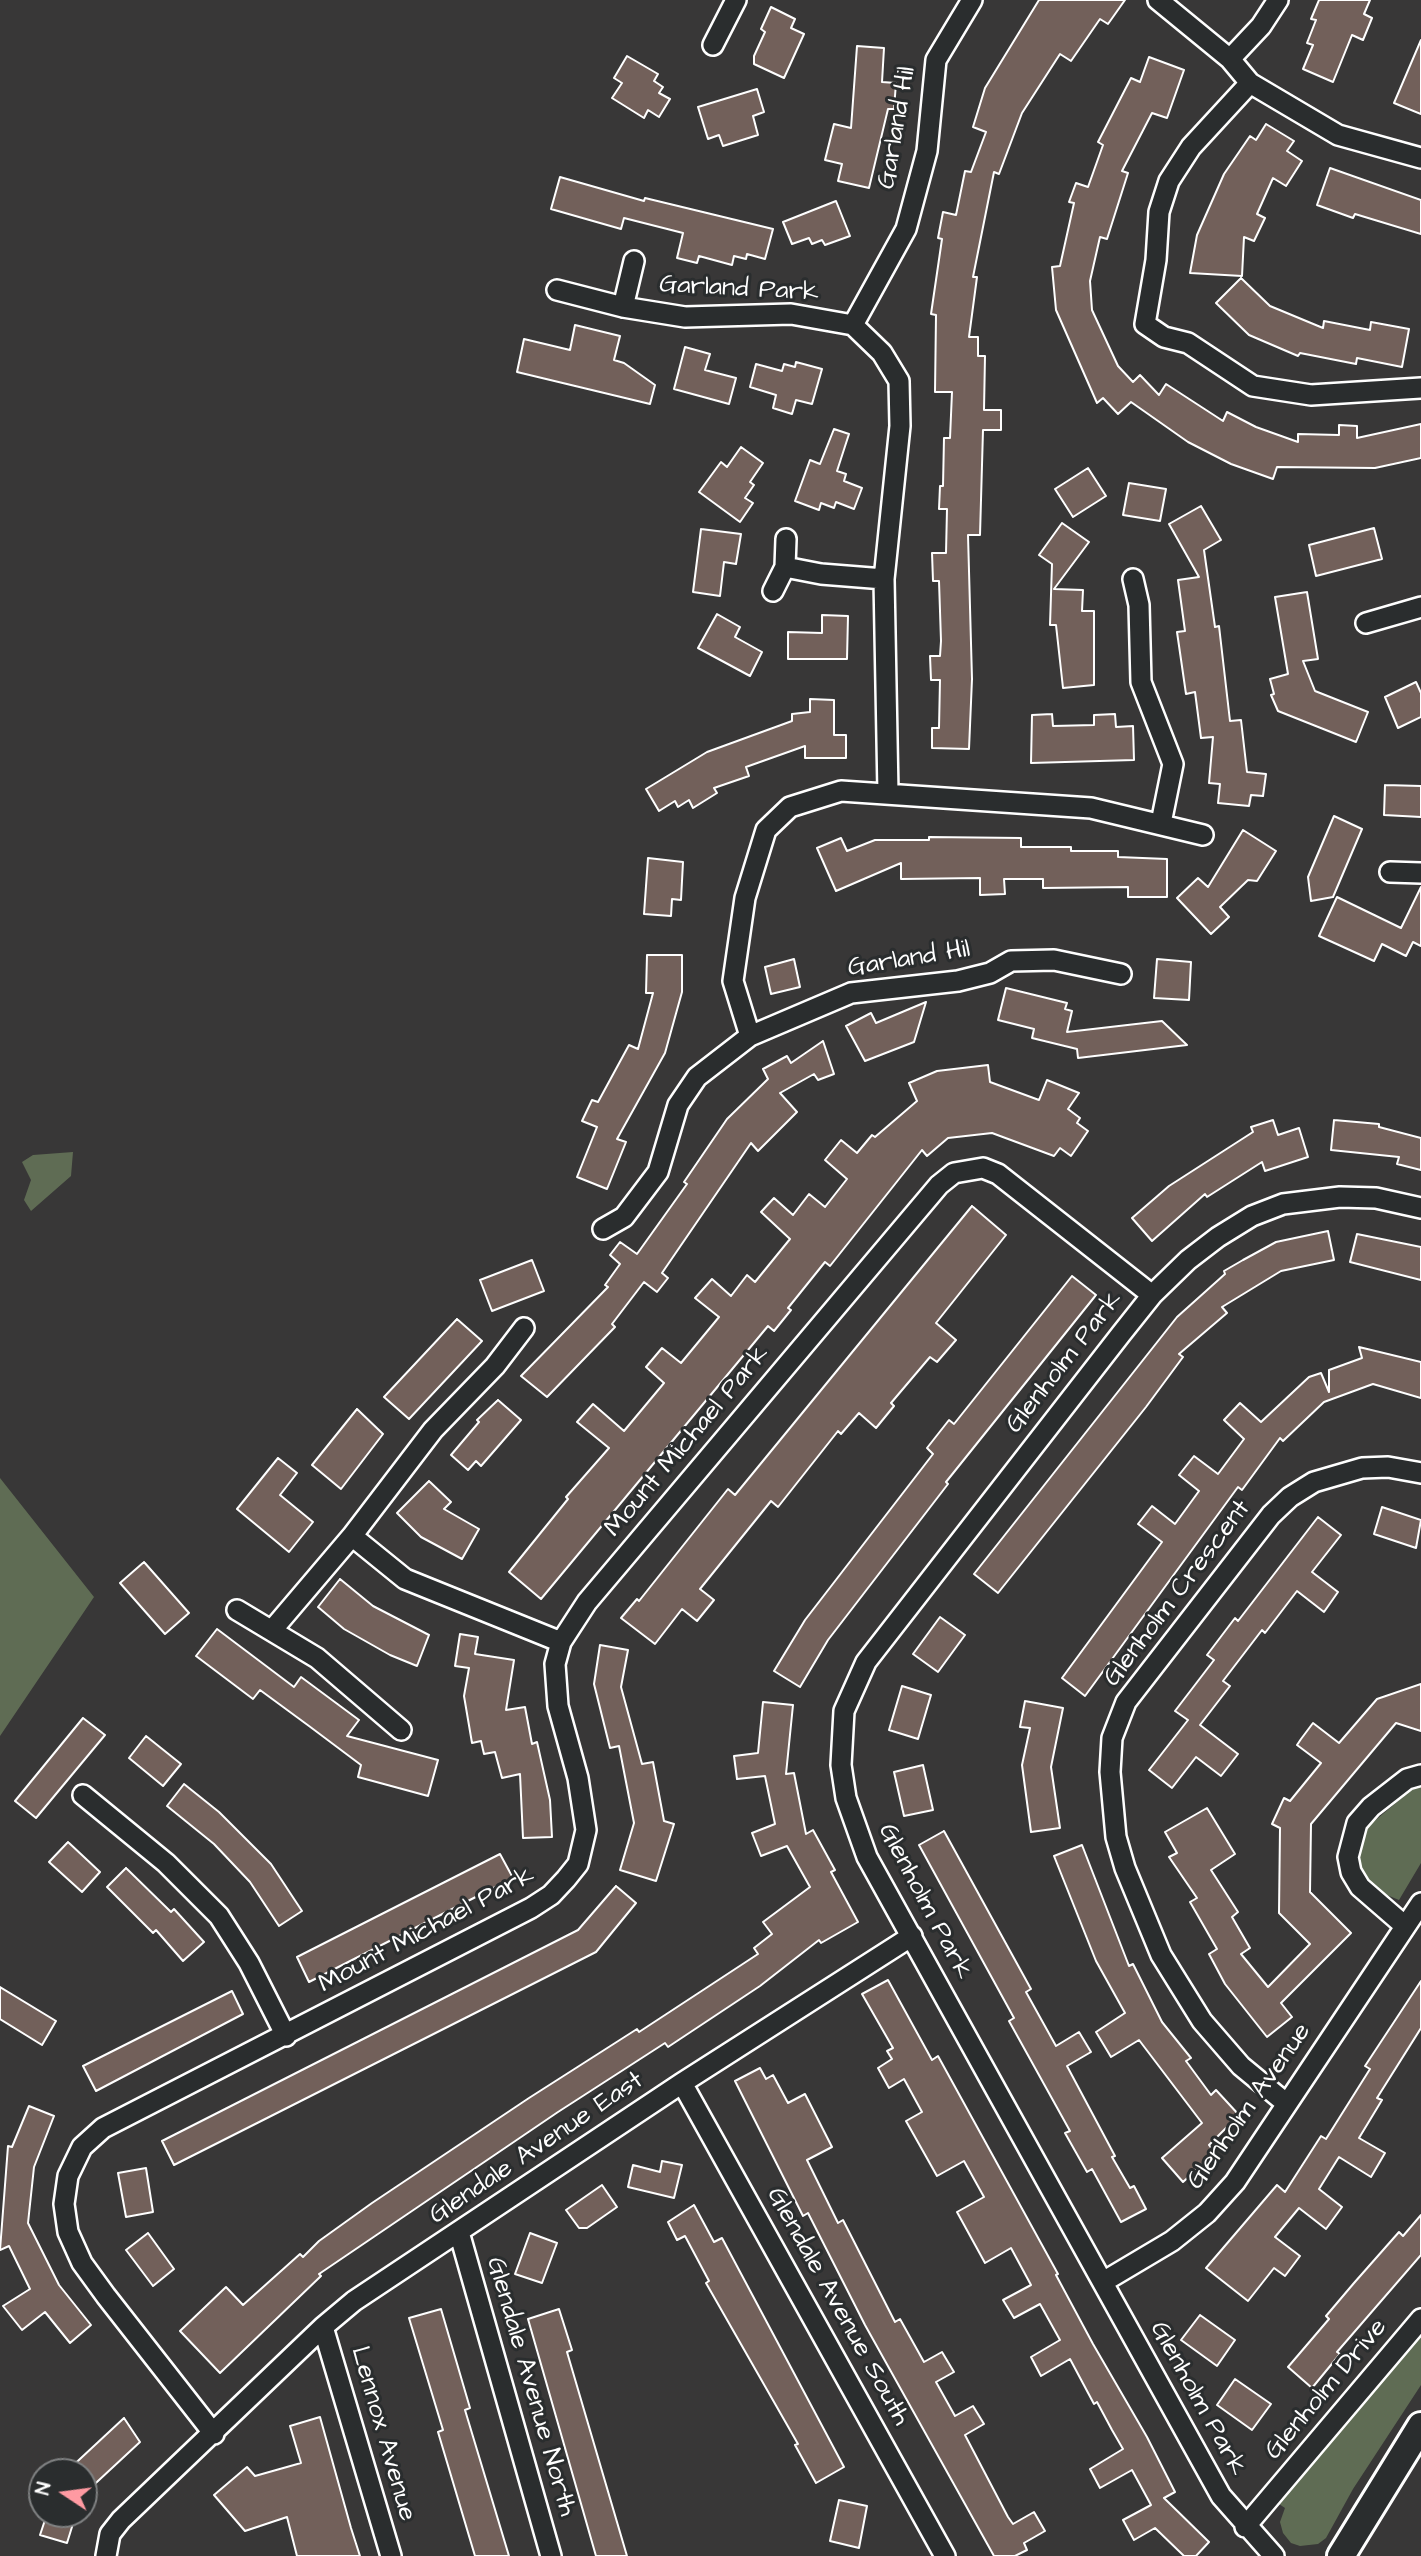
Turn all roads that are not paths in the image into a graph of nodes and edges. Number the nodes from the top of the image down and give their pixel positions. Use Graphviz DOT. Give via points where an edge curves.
graph roads {
  1 [pos="736,0"];
  2 [pos="972,0"];
  3 [pos="1158,0"];
  4 [pos="1278,0"];
  5 [pos="713,45"];
  6 [pos="1230,59"];
  7 [pos="1250,83"];
  8 [pos="1421,158"];
  9 [pos="634,261"];
  10 [pos="557,290"];
  11 [pos="623,307"];
  12 [pos="853,325"];
  13 [pos="1421,388"];
  14 [pos="786,539"];
  15 [pos="785,567"];
  16 [pos="884,579"];
  17 [pos="1133,579"];
  18 [pos="773,591"];
  19 [pos="1421,607"];
  20 [pos="1366,623"];
  21 [pos="888,793"];
  22 [pos="1161,823"];
  23 [pos="1203,835"];
  24 [pos="1390,872"];
  25 [pos="1421,873"];
  26 [pos="1121,974"];
  27 [pos="750,1035"];
  28 [pos="1421,1208"];
  29 [pos="603,1229"];
  30 [pos="1152,1295"];
  31 [pos="524,1328"];
  32 [pos="1421,1473"];
  33 [pos="352,1536"];
  34 [pos="237,1610"];
  35 [pos="273,1629"];
  36 [pos="561,1642"];
  37 [pos="401,1730"];
  38 [pos="1421,1775"];
  39 [pos="83,1795"];
  40 [pos="1421,1903"];
  41 [pos="1405,1926"];
  42 [pos="912,1936"];
  43 [pos="286,2036"];
  44 [pos="682,2083"];
  45 [pos="1287,2104"];
  46 [pos="459,2232"];
  47 [pos="1103,2282"];
  48 [pos="1421,2319"];
  49 [pos="323,2327"];
  50 [pos="214,2434"];
  51 [pos="1418,2438"];
  52 [pos="1245,2527"];
  53 [pos="938,2553"];
  54 [pos="106,2556"];
  55 [pos="391,2556"];
  56 [pos="551,2556"];
  57 [pos="1274,2556"];
  58 [pos="1341,2556"];
  1 -- 5 [label="street"];
  2 -- 12 [label="street, Garland Hil" via="936,60 927,151 906,229"];
  3 -- 6 [label="street"];
  4 -- 6 [label="street"];
  6 -- 7 [label="street"];
  7 -- 8 [label="street" via="1338,135"];
  7 -- 13 [label="street" via="1191,147 1169,181 1159,212 1145,324 1164,337 1188,344 1253,386 1311,395"];
  9 -- 11 [label="street, Garland Park"];
  10 -- 11 [label="street, Garland Park"];
  11 -- 12 [label="street, Garland Park" via="685,317 790,314"];
  12 -- 16 [label="street" via="882,353 899,381 900,426"];
  14 -- 15 [label="street"];
  15 -- 16 [label="street"];
  15 -- 18 [label="street"];
  16 -- 21 [label="street"];
  17 -- 22 [label="street" via="1139,604 1140,682 1173,764"];
  19 -- 20 [label="street"];
  21 -- 22 [label="street" via="1091,808"];
  21 -- 27 [label="street" via="841,791 790,807 766,830 745,898 733,981"];
  22 -- 23 [label="street"];
  24 -- 25 [label="street"];
  26 -- 27 [label="street, Garland Hil" via="1055,960 1011,961 990,974 958,981 851,993"];
  27 -- 29 [label="street, Garland Hil" via="697,1077 678,1105 658,1172 624,1217"];
  28 -- 30 [label="street, Glenholm Park" via="1340,1196 1283,1204 1218,1237"];
  30 -- 36 [label="street, Mount Michael Park" via="998,1174 983,1168 954,1173 939,1185 587,1602"];
  30 -- 42 [label="street, Glenholm Park" via="866,1662 851,1688 841,1737 846,1798 867,1857"];
  31 -- 33 [label="street" via="495,1366 433,1430"];
  32 -- 45 [label="street, Glenholm Crescent" via="1362,1468 1314,1482 1290,1497 1270,1515 1126,1702 1112,1738 1116,1837 1161,1955 1202,2021 1241,2066"];
  33 -- 35 [label="street"];
  33 -- 36 [label="street" via="405,1579"];
  34 -- 35 [label="street"];
  35 -- 37 [label="street" via="317,1658"];
  36 -- 43 [label="street, Mount Michael Park" via="555,1685 579,1778 586,1829 578,1864 551,1895 531,1909"];
  38 -- 41 [label="street" via="1407,1779 1371,1807 1357,1823 1348,1857 1350,1872 1360,1887"];
  39 -- 43 [label="street" via="166,1863 219,1916"];
  40 -- 41 [label="street, Glenholm Avenue"];
  41 -- 45 [label="street, Glenholm Avenue"];
  42 -- 44 [label="street, Glendale Avenue East"];
  42 -- 47 [label="street, Glenholm Park"];
  43 -- 50 [label="street, Mount Michael Park" via="103,2129 82,2147 68,2176 64,2204 68,2232 82,2263"];
  44 -- 46 [label="street, Glendale Avenue East"];
  44 -- 53 [label="street, Glendale Avenue South"];
  45 -- 47 [label="street, Glenholm Avenue" via="1235,2182 1207,2213 1172,2241"];
  46 -- 49 [label="street, Glendale Avenue East" via="354,2301"];
  46 -- 56 [label="street, Glendale Avenue North"];
  47 -- 52 [label="street, Glenholm Park" via="1221,2496"];
  48 -- 52 [label="street, Glenholm Drive"];
  49 -- 50 [label="street, Glendale Avenue East"];
  49 -- 55 [label="street, Lennox Avenue"];
  50 -- 54 [label="street, Glendale Avenue East" via="121,2520 110,2534"];
  51 -- 58 [label="street"];
  52 -- 57 [label="street, Glenholm Park"];
}
